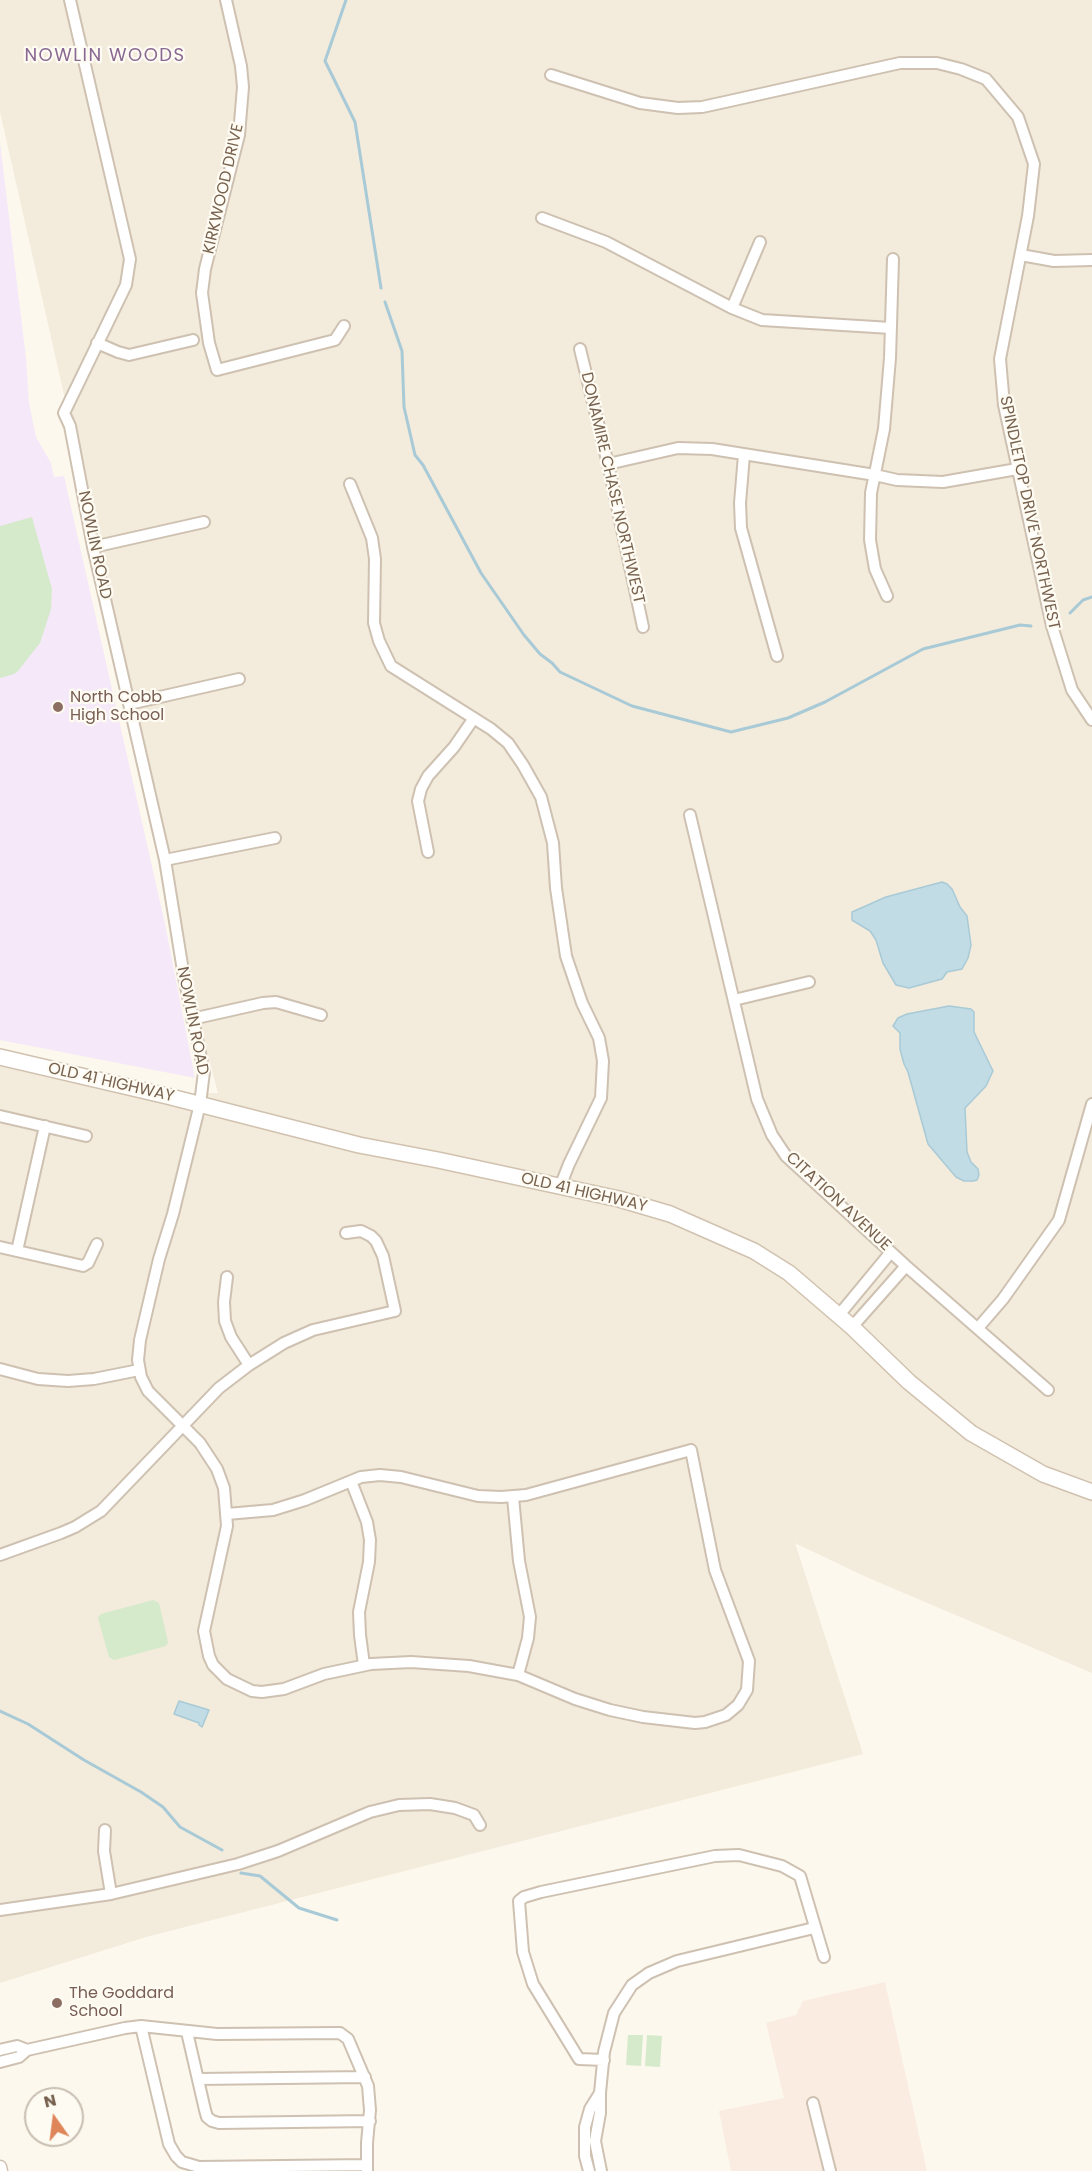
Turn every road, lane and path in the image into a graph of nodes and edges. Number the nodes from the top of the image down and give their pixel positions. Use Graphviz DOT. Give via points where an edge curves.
graph roads {
  1 [pos="70,0"];
  2 [pos="226,0"];
  3 [pos="551,75"];
  4 [pos="542,218"];
  5 [pos="760,242"];
  6 [pos="1021,255"];
  7 [pos="893,259"];
  8 [pos="1092,260"];
  9 [pos="732,308"];
  10 [pos="344,326"];
  11 [pos="891,328"];
  12 [pos="193,340"];
  13 [pos="97,343"];
  14 [pos="580,349"];
  15 [pos="744,455"];
  16 [pos="608,464"];
  17 [pos="1017,469"];
  18 [pos="875,475"];
  19 [pos="350,484"];
  20 [pos="204,522"];
  21 [pos="93,547"];
  22 [pos="886,596"];
  23 [pos="643,627"];
  24 [pos="777,656"];
  25 [pos="239,680"];
  26 [pos="129,704"];
  27 [pos="474,718"];
  28 [pos="1092,720"];
  29 [pos="690,815"];
  30 [pos="275,838"];
  31 [pos="428,852"];
  32 [pos="165,861"];
  33 [pos="809,982"];
  34 [pos="734,1000"];
  35 [pos="321,1015"];
  36 [pos="192,1019"];
  37 [pos="0,1058"];
  38 [pos="200,1104"];
  39 [pos="1092,1104"];
  40 [pos="0,1116"];
  41 [pos="45,1126"];
  42 [pos="86,1136"];
  43 [pos="560,1187"];
  44 [pos="346,1233"];
  45 [pos="97,1244"];
  46 [pos="0,1247"];
  47 [pos="17,1251"];
  48 [pos="891,1252"];
  49 [pos="906,1266"];
  50 [pos="227,1277"];
  51 [pos="839,1315"];
  52 [pos="852,1327"];
  53 [pos="978,1328"];
  54 [pos="249,1365"];
  55 [pos="0,1369"];
  56 [pos="139,1370"];
  57 [pos="1048,1390"];
  58 [pos="182,1426"];
  59 [pos="351,1481"];
  60 [pos="1092,1492"];
  61 [pos="513,1497"];
  62 [pos="227,1514"];
  63 [pos="0,1555"];
  64 [pos="364,1665"];
  65 [pos="518,1676"];
  66 [pos="480,1825"];
  67 [pos="105,1830"];
  68 [pos="111,1894"];
  69 [pos="0,1910"];
  70 [pos="814,1928"];
  71 [pos="824,1957"];
  72 [pos="141,2026"];
  73 [pos="187,2032"];
  74 [pos="0,2050"];
  75 [pos="27,2050"];
  76 [pos="604,2060"];
  77 [pos="0,2062"];
  78 [pos="364,2077"];
  79 [pos="198,2079"];
  80 [pos="600,2093"];
  81 [pos="813,2103"];
  82 [pos="370,2121"];
  83 [pos="367,2168"];
  84 [pos="589,2171"];
  85 [pos="601,2171"];
  86 [pos="830,2171"];
  1 -- 13 [label="street, NOWLIN ROAD" via="130,259 126,285"];
  2 -- 10 [label="street, KIRKWOOD DRIVE" via="243,87 239,135 202,293 217,370 335,340"];
  3 -- 6 [label="street, SPINDLETOP DRIVE NORTHWEST" via="640,103 678,108 714,104 900,63 937,63 961,69 986,79 1018,117 1031,154 1034,164"];
  4 -- 9 [label="street" via="606,242"];
  5 -- 9 [label="street"];
  6 -- 8 [label="street" via="1054,261"];
  6 -- 17 [label="street, SPINDLETOP DRIVE NORTHWEST" via="1000,359 1004,405"];
  7 -- 11 [label="street"];
  9 -- 11 [label="street" via="762,320"];
  11 -- 18 [label="street" via="884,429"];
  12 -- 13 [label="street" via="129,355"];
  13 -- 21 [label="street, NOWLIN ROAD" via="63,413 70,426"];
  14 -- 16 [label="street, DONAMIRE CHASE NORTHWEST"];
  15 -- 16 [label="street" via="678,448"];
  15 -- 18 [label="street"];
  15 -- 24 [label="street" via="741,528"];
  16 -- 23 [label="street, DONAMIRE CHASE NORTHWEST"];
  17 -- 18 [label="street" via="943,482"];
  17 -- 28 [label="street, SPINDLETOP DRIVE NORTHWEST" via="1072,690"];
  18 -- 22 [label="street" via="870,540 875,569"];
  19 -- 27 [label="street" via="372,538 374,623 391,666"];
  20 -- 21 [label="street"];
  21 -- 26 [label="street, NOWLIN ROAD"];
  25 -- 26 [label="street"];
  26 -- 32 [label="street, NOWLIN ROAD"];
  27 -- 31 [label="street" via="421,789 420,822"];
  27 -- 43 [label="street" via="508,743 541,797 553,843 566,956 599,1038 603,1061 601,1098"];
  29 -- 34 [label="street, CITATION AVENUE"];
  30 -- 32 [label="street"];
  32 -- 36 [label="street, NOWLIN ROAD"];
  33 -- 34 [label="street"];
  34 -- 48 [label="street, CITATION AVENUE" via="757,1100 772,1135 786,1156"];
  35 -- 36 [label="street" via="276,1002"];
  36 -- 38 [label="street, NOWLIN ROAD" via="204,1072"];
  37 -- 38 [label="main road, OLD 41 HIGHWAY"];
  38 -- 43 [label="main road, OLD 41 HIGHWAY" via="359,1145"];
  38 -- 56 [label="street, NOWLIN ROAD" via="140,1340"];
  39 -- 53 [label="street" via="1059,1220"];
  40 -- 41 [label="street"];
  41 -- 42 [label="street"];
  41 -- 47 [label="street"];
  43 -- 51 [label="main road, OLD 41 HIGHWAY" via="670,1214 754,1251 789,1273"];
  44 -- 54 [label="street" via="361,1231 376,1241 395,1311 313,1330"];
  45 -- 47 [label="street" via="83,1266"];
  46 -- 47 [label="street"];
  48 -- 49 [label="street, CITATION AVENUE"];
  48 -- 51 [label="street"];
  49 -- 52 [label="street"];
  49 -- 53 [label="street, CITATION AVENUE"];
  50 -- 54 [label="street" via="225,1321"];
  51 -- 52 [label="main road, OLD 41 HIGHWAY"];
  52 -- 60 [label="main road, OLD 41 HIGHWAY" via="909,1382 971,1433 1020,1463"];
  53 -- 57 [label="street, CITATION AVENUE"];
  54 -- 58 [label="street" via="219,1388"];
  55 -- 56 [label="street" via="38,1379 68,1381"];
  56 -- 58 [label="street" via="153,1397"];
  58 -- 62 [label="street" via="200,1443 217,1469"];
  58 -- 63 [label="street" via="101,1510 75,1527"];
  59 -- 61 [label="street" via="370,1475 391,1475 467,1494"];
  59 -- 62 [label="street" via="289,1506"];
  59 -- 64 [label="street" via="370,1540 359,1612"];
  61 -- 65 [label="street" via="519,1561 530,1617"];
  61 -- 65 [label="street" via="690,1450 715,1570 748,1662 747,1690 738,1705 726,1715 705,1722 644,1717 591,1705"];
  62 -- 64 [label="street" via="225,1540 204,1631 209,1656 219,1672 242,1688 262,1692"];
  64 -- 65 [label="street" via="397,1662 469,1666"];
  66 -- 68 [label="street" via="474,1815 444,1806 384,1808 260,1858"];
  67 -- 68 [label="street"];
  68 -- 69 [label="street"];
  70 -- 71 [label="street"];
  70 -- 76 [label="street" via="677,1961 649,1973 632,1985 614,2013"];
  70 -- 76 [label="street" via="800,1876 782,1866 738,1855 716,1856 524,1897 519,1901 523,1952 533,1984 579,2059"];
  72 -- 73 [label="street"];
  72 -- 75 [label="street"];
  72 -- 83 [label="street" via="169,2144 182,2162 199,2167"];
  73 -- 78 [label="street" via="340,2033 348,2039"];
  73 -- 79 [label="street"];
  74 -- 75 [label="street" via="17,2046"];
  75 -- 77 [label="street" via="20,2057"];
  76 -- 80 [label="street"];
  78 -- 79 [label="street"];
  78 -- 82 [label="street" via="370,2098"];
  79 -- 82 [label="street" via="207,2117 219,2123"];
  80 -- 84 [label="street" via="585,2127"];
  80 -- 85 [label="street" via="595,2141"];
  81 -- 86 [label="street"];
  82 -- 83 [label="street"];
}
